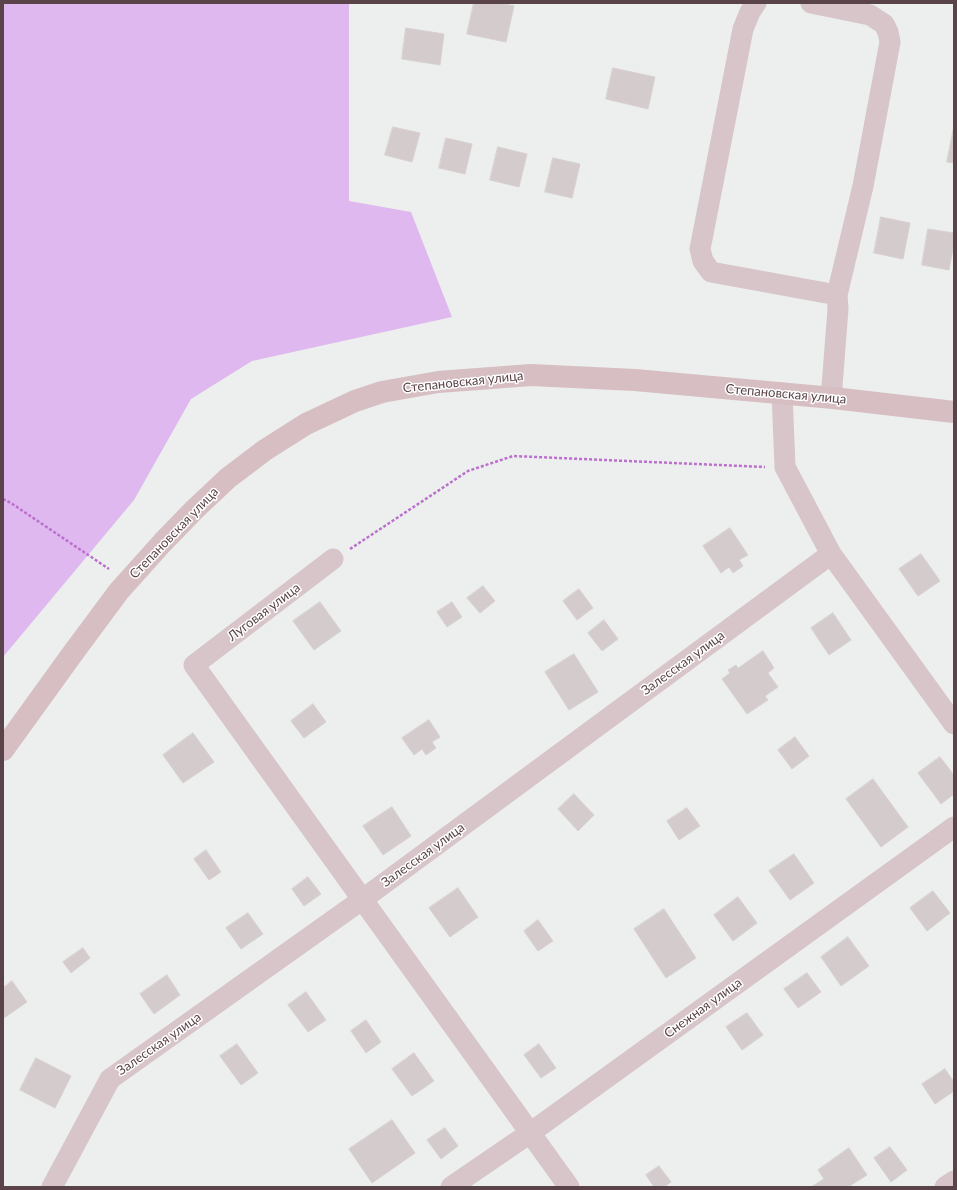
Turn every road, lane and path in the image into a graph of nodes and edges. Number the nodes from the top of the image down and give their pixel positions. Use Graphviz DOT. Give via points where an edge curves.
graph roads {
  1 [pos="756,3"];
  2 [pos="811,3"];
  3 [pos="837,295"];
  4 [pos="782,393"];
  5 [pos="833,398"];
  6 [pos="954,412"];
  7 [pos="785,468"];
  8 [pos="3,499"];
  9 [pos="831,554"];
  10 [pos="333,559"];
  11 [pos="128,581"];
  12 [pos="954,724"];
  13 [pos="3,750"];
  14 [pos="954,827"];
  15 [pos="363,899"];
  16 [pos="530,1133"];
  17 [pos="954,1181"];
  18 [pos="52,1187"];
  19 [pos="451,1187"];
  20 [pos="569,1187"];
  21 [pos="945,1187"];
  1 -- 3 [label="street" via="743,29 700,249 703,261 711,272"];
  2 -- 3 [label="street" via="870,14 884,24 890,42 863,186"];
  3 -- 5 [label="street"];
  4 -- 5 [label="street, Степановская улица"];
  4 -- 7 [label="street"];
  4 -- 11 [label="street, Степановская улица" via="635,380 531,375 438,382 382,392 355,401 306,424 265,450 228,478 195,509"];
  5 -- 6 [label="street, Степановская улица"];
  7 -- 9 [label="street"];
  7 -- 10 [label="path" via="512,456 468,471"];
  8 -- 11 [label="path"];
  9 -- 12 [label="street"];
  9 -- 15 [label="street, Залесская улица"];
  10 -- 15 [label="street, Луговая улица" via="194,665"];
  11 -- 13 [label="street, Степановская улица" via="72,653"];
  14 -- 16 [label="street, Снежная улица"];
  15 -- 16 [label="street"];
  15 -- 18 [label="street, Залесская улица" via="110,1079"];
  16 -- 19 [label="street, Снежная улица"];
  16 -- 20 [label="street"];
  17 -- 21 [label="street"];
}
